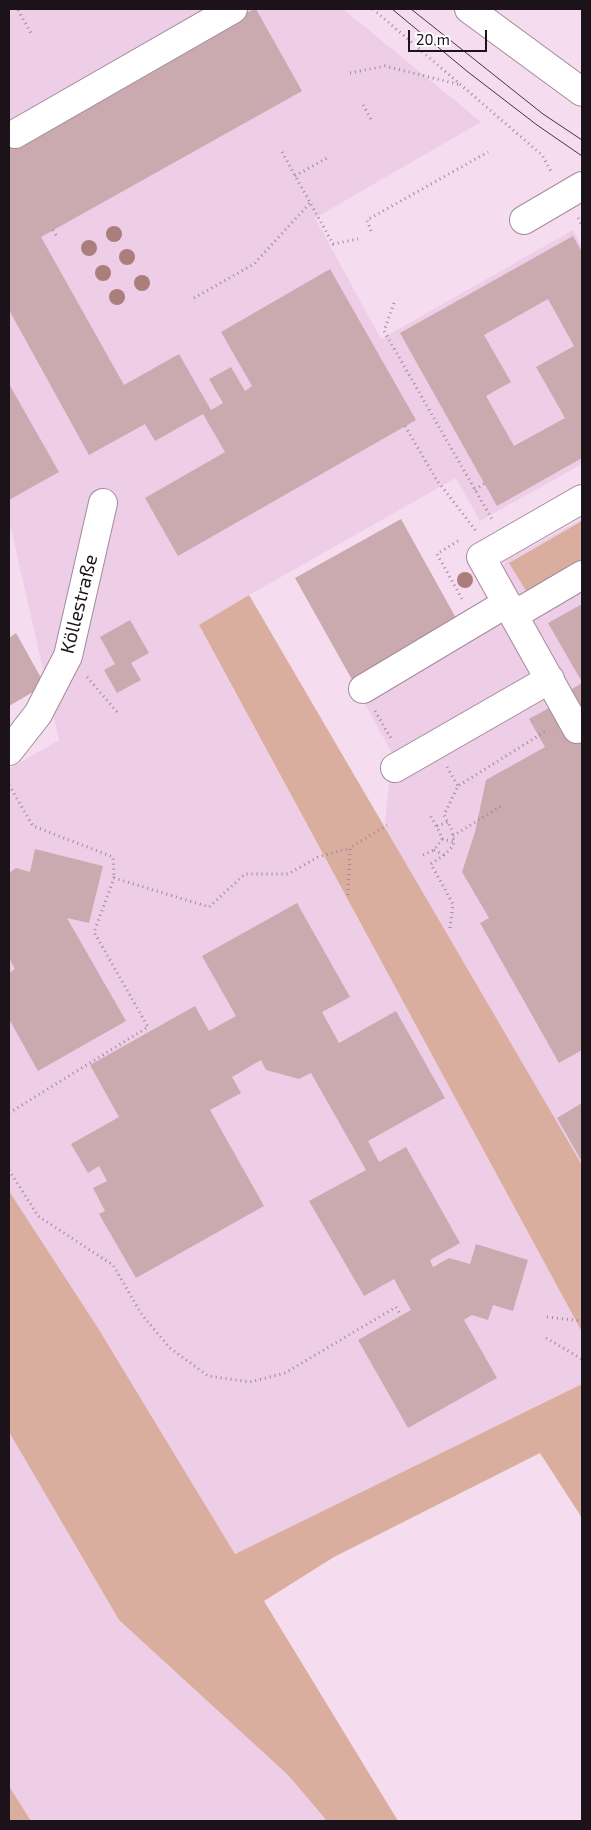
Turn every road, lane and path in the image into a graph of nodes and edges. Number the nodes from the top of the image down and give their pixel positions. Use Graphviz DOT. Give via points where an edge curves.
graph roads {
  1 [pos="233,9"];
  2 [pos="373,9"];
  3 [pos="469,9"];
  4 [pos="18,10"];
  5 [pos="31,33"];
  6 [pos="350,73"];
  7 [pos="462,85"];
  8 [pos="582,92"];
  9 [pos="363,105"];
  10 [pos="371,120"];
  11 [pos="14,134"];
  12 [pos="282,152"];
  13 [pos="488,152"];
  14 [pos="327,158"];
  15 [pos="296,176"];
  16 [pos="574,191"];
  17 [pos="310,203"];
  18 [pos="524,220"];
  19 [pos="53,230"];
  20 [pos="371,231"];
  21 [pos="57,237"];
  22 [pos="358,239"];
  23 [pos="194,298"];
  24 [pos="394,303"];
  25 [pos="405,426"];
  26 [pos="484,483"];
  27 [pos="475,490"];
  28 [pos="582,499"];
  29 [pos="103,503"];
  30 [pos="499,547"];
  31 [pos="437,554"];
  32 [pos="582,575"];
  33 [pos="510,609"];
  34 [pos="475,621"];
  35 [pos="68,656"];
  36 [pos="550,679"];
  37 [pos="363,689"];
  38 [pos="118,713"];
  39 [pos="577,729"];
  40 [pos="524,744"];
  41 [pos="9,751"];
  42 [pos="444,762"];
  43 [pos="395,768"];
  44 [pos="9,785"];
  45 [pos="458,786"];
  46 [pos="501,806"];
  47 [pos="430,815"];
  48 [pos="448,822"];
  49 [pos="388,825"];
  50 [pos="436,826"];
  51 [pos="453,836"];
  52 [pos="442,839"];
  53 [pos="454,842"];
  54 [pos="350,848"];
  55 [pos="434,850"];
  56 [pos="423,855"];
  57 [pos="444,855"];
  58 [pos="114,878"];
  59 [pos="348,895"];
  60 [pos="450,928"];
  61 [pos="9,1113"];
  62 [pos="9,1170"];
  63 [pos="402,1315"];
  64 [pos="547,1317"];
  65 [pos="582,1321"];
  66 [pos="546,1338"];
  67 [pos="582,1359"];
  1 -- 11 [label="street"];
  2 -- 7 [label="path"];
  3 -- 8 [label="street"];
  4 -- 5 [label="path"];
  6 -- 7 [label="path" via="385,66"];
  7 -- 16 [label="path" via="542,155"];
  9 -- 10 [label="path"];
  12 -- 15 [label="path"];
  13 -- 20 [label="path" via="367,220"];
  14 -- 15 [label="path"];
  15 -- 17 [label="path"];
  16 -- 18 [label="street"];
  17 -- 22 [label="path" via="332,244"];
  17 -- 23 [label="path" via="254,264"];
  19 -- 21 [label="path"];
  24 -- 27 [label="path" via="384,331"];
  25 -- 30 [label="path" via="436,478"];
  26 -- 27 [label="path"];
  27 -- 30 [label="path"];
  28 -- 30 [label="street"];
  29 -- 35 [label="street, Köllestraße"];
  30 -- 33 [label="street" via="481,557"];
  31 -- 34 [label="path"];
  32 -- 33 [label="street"];
  33 -- 34 [label="street"];
  33 -- 36 [label="street"];
  34 -- 37 [label="street"];
  35 -- 38 [label="path"];
  35 -- 41 [label="street, Köllestraße" via="38,714"];
  36 -- 39 [label="street"];
  36 -- 43 [label="street"];
  40 -- 45 [label="path"];
  42 -- 45 [label="path"];
  44 -- 58 [label="path" via="33,826 113,857"];
  45 -- 48 [label="path" via="444,814"];
  46 -- 51 [label="path"];
  47 -- 50 [label="path"];
  48 -- 50 [label="path"];
  48 -- 51 [label="path"];
  49 -- 54 [label="path"];
  50 -- 52 [label="path"];
  51 -- 53 [label="path"];
  52 -- 53 [label="path"];
  52 -- 55 [label="path"];
  53 -- 57 [label="path"];
  54 -- 58 [label="path" via="318,857 288,874 245,874 209,907"];
  54 -- 59 [label="path"];
  55 -- 56 [label="path"];
  55 -- 57 [label="path"];
  57 -- 60 [label="path" via="432,864 454,904"];
  58 -- 61 [label="path" via="94,932 148,1027"];
  62 -- 63 [label="path" via="38,1216 113,1265 142,1315 170,1348 208,1376 250,1382 284,1373 396,1306"];
  64 -- 65 [label="path"];
  66 -- 67 [label="path"];
}
